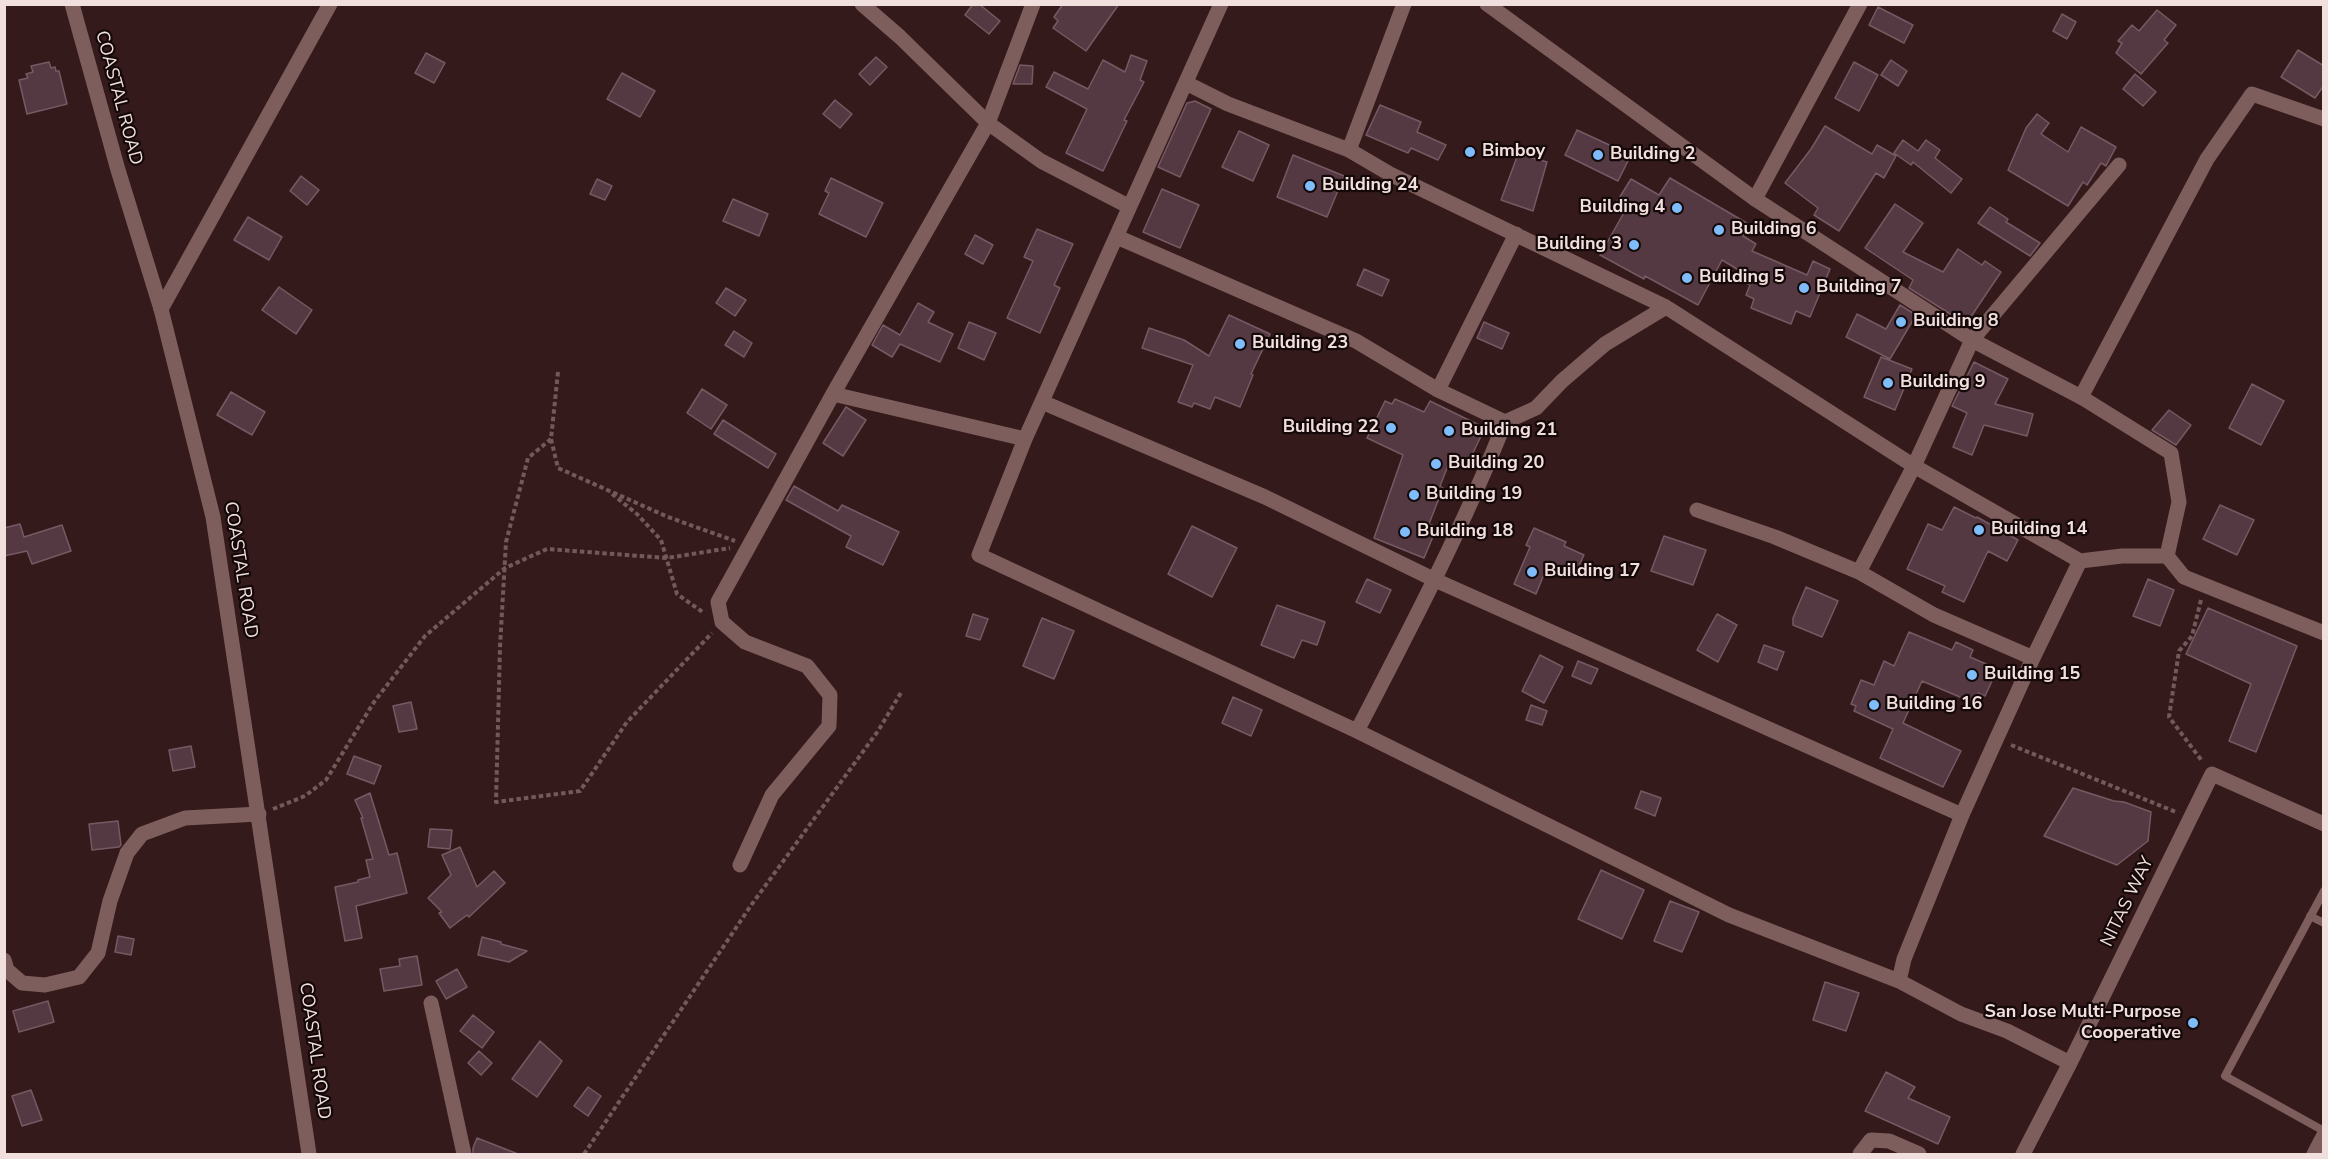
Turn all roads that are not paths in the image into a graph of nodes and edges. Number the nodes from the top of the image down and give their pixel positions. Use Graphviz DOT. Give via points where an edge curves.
graph roads {
  1 [pos="72,4"];
  2 [pos="330,4"];
  3 [pos="862,4"];
  4 [pos="1033,4"];
  5 [pos="1221,4"];
  6 [pos="1404,4"];
  7 [pos="1486,4"];
  8 [pos="1860,4"];
  9 [pos="1186,83"];
  10 [pos="2324,119"];
  11 [pos="988,123"];
  12 [pos="1349,150"];
  13 [pos="2119,165"];
  14 [pos="1755,199"];
  15 [pos="1128,206"];
  16 [pos="1516,234"];
  17 [pos="1118,237"];
  18 [pos="1665,307"];
  19 [pos="160,309"];
  20 [pos="1972,340"];
  21 [pos="1438,390"];
  22 [pos="833,394"];
  23 [pos="2081,397"];
  24 [pos="1042,402"];
  25 [pos="1505,422"];
  26 [pos="1025,439"];
  27 [pos="1914,466"];
  28 [pos="1697,510"];
  29 [pos="2167,556"];
  30 [pos="2080,561"];
  31 [pos="1859,573"];
  32 [pos="1435,580"];
  33 [pos="2324,633"];
  34 [pos="2033,658"];
  35 [pos="1357,730"];
  36 [pos="259,814"];
  37 [pos="1962,815"];
  38 [pos="2324,824"];
  39 [pos="740,865"];
  40 [pos="2324,891"];
  41 [pos="2310,916"];
  42 [pos="2324,923"];
  43 [pos="4,960"];
  44 [pos="1899,981"];
  45 [pos="431,1003"];
  46 [pos="2070,1063"];
  47 [pos="2324,1133"];
  48 [pos="309,1155"];
  49 [pos="464,1155"];
  50 [pos="1860,1155"];
  51 [pos="1919,1155"];
  52 [pos="2023,1155"];
  53 [pos="2314,1155"];
  1 -- 19 [label="street, COASTAL ROAD"];
  2 -- 19 [label="street"];
  3 -- 11 [label="street"];
  4 -- 11 [label="street"];
  5 -- 9 [label="street"];
  6 -- 12 [label="street"];
  7 -- 14 [label="street"];
  8 -- 14 [label="street"];
  9 -- 12 [label="street" via="1228,104"];
  9 -- 15 [label="street"];
  10 -- 23 [label="street" via="2252,94 2207,159"];
  11 -- 15 [label="street" via="1041,161"];
  11 -- 22 [label="street"];
  12 -- 16 [label="street" via="1390,174"];
  13 -- 20 [label="street"];
  14 -- 20 [label="street"];
  15 -- 17 [label="street"];
  16 -- 18 [label="street"];
  16 -- 21 [label="street"];
  17 -- 21 [label="street" via="1356,341"];
  17 -- 24 [label="street"];
  18 -- 25 [label="street" via="1605,344 1536,408"];
  18 -- 27 [label="street"];
  19 -- 36 [label="street, COASTAL ROAD" via="213,517"];
  20 -- 23 [label="street"];
  20 -- 27 [label="street"];
  21 -- 25 [label="street"];
  22 -- 26 [label="street"];
  22 -- 39 [label="street" via="718,602 722,622 745,642 807,666 830,694 829,726 772,795"];
  23 -- 29 [label="street" via="2171,453 2179,502"];
  24 -- 26 [label="street"];
  24 -- 32 [label="street" via="1265,497"];
  25 -- 32 [label="street"];
  26 -- 35 [label="street" via="980,555"];
  27 -- 30 [label="street"];
  27 -- 31 [label="street"];
  28 -- 31 [label="street"];
  29 -- 30 [label="street"];
  29 -- 33 [label="street" via="2184,577"];
  30 -- 34 [label="street"];
  31 -- 34 [label="street" via="1934,615"];
  32 -- 35 [label="street"];
  32 -- 37 [label="street"];
  34 -- 37 [label="street"];
  35 -- 44 [label="street" via="1729,915"];
  36 -- 43 [label="street" via="186,818 142,834 127,854 110,901 98,953 79,977 45,985 22,983 7,970"];
  36 -- 48 [label="street, COASTAL ROAD"];
  37 -- 44 [label="street" via="1904,959"];
  38 -- 46 [label="street, NITAS WAY" via="2212,774"];
  40 -- 41 [label="lane"];
  41 -- 42 [label="lane"];
  41 -- 47 [label="lane" via="2225,1076"];
  44 -- 46 [label="street"];
  45 -- 49 [label="street"];
  46 -- 52 [label="street, NITAS WAY"];
  47 -- 53 [label="street"];
  50 -- 51 [label="street" via="1871,1140 1889,1141"];
}
